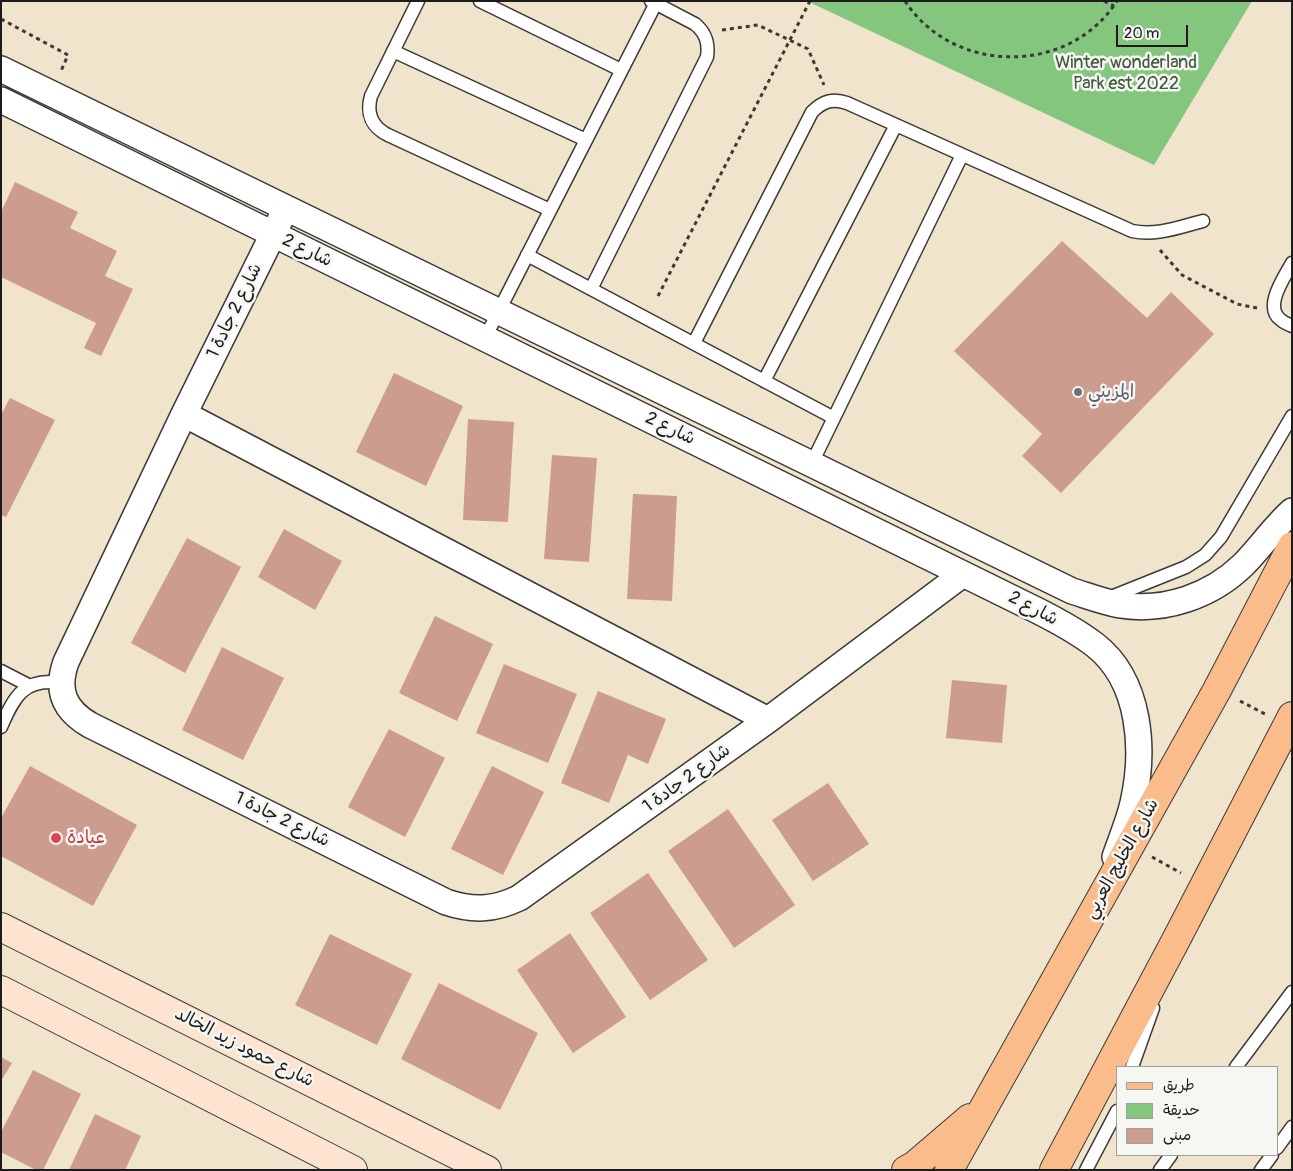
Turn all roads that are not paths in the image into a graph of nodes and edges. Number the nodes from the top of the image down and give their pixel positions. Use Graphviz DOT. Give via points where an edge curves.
graph roads {
  1 [pos="418,1"];
  2 [pos="480,1"];
  3 [pos="654,2"];
  4 [pos="393,51"];
  5 [pos="621,70"];
  6 [pos="3,75"];
  7 [pos="1,100"];
  8 [pos="896,125"];
  9 [pos="586,140"];
  10 [pos="962,155"];
  11 [pos="286,208"];
  12 [pos="550,210"];
  13 [pos="1203,221"];
  14 [pos="273,234"];
  15 [pos="527,255"];
  16 [pos="1292,263"];
  17 [pos="591,289"];
  18 [pos="498,311"];
  19 [pos="1292,326"];
  20 [pos="485,338"];
  21 [pos="694,343"];
  22 [pos="764,381"];
  23 [pos="184,414"];
  24 [pos="1292,416"];
  25 [pos="834,418"];
  26 [pos="811,465"];
  27 [pos="1292,510"];
  28 [pos="957,536"];
  29 [pos="1292,546"];
  30 [pos="954,569"];
  31 [pos="1102,600"];
  32 [pos="1,671"];
  33 [pos="61,683"];
  34 [pos="30,686"];
  35 [pos="768,720"];
  36 [pos="1290,721"];
  37 [pos="1,727"];
  38 [pos="1102,896"];
  39 [pos="1,927"];
  40 [pos="1177,938"];
  41 [pos="1,990"];
  42 [pos="1292,992"];
  43 [pos="1132,1066"];
  44 [pos="1237,1066"];
  45 [pos="982,1107"];
  46 [pos="1116,1113"];
  47 [pos="1292,1127"];
  48 [pos="1278,1147"];
  49 [pos="1170,1156"];
  50 [pos="1271,1156"];
  51 [pos="353,1170"];
  52 [pos="487,1170"];
  53 [pos="906,1170"];
  54 [pos="949,1170"];
  55 [pos="1054,1170"];
  56 [pos="1086,1170"];
  57 [pos="1160,1170"];
  58 [pos="1261,1170"];
  1 -- 4 [label="lane"];
  2 -- 5 [label="lane"];
  3 -- 5 [label="lane"];
  3 -- 17 [label="lane" via="696,24 704,33 708,49 704,65"];
  4 -- 9 [label="lane"];
  4 -- 12 [label="lane" via="368,105 369,115 379,131"];
  5 -- 9 [label="lane"];
  6 -- 11 [label="street, شارع 2"];
  7 -- 14 [label="street, شارع 2"];
  8 -- 10 [label="lane"];
  8 -- 21 [label="lane" via="847,103 832,100 812,112"];
  8 -- 22 [label="lane"];
  9 -- 12 [label="lane"];
  10 -- 13 [label="lane" via="1132,231 1146,234"];
  10 -- 25 [label="lane"];
  11 -- 14 [label="street, شارع 2 جادة 1"];
  11 -- 18 [label="street, شارع 2"];
  12 -- 15 [label="lane"];
  14 -- 20 [label="street, شارع 2"];
  14 -- 23 [label="street, شارع 2 جادة 1"];
  15 -- 17 [label="lane"];
  15 -- 18 [label="lane"];
  16 -- 19 [label="lane" via="1273,304 1280,320"];
  17 -- 21 [label="lane"];
  18 -- 20 [label="lane"];
  18 -- 26 [label="street, شارع 2"];
  20 -- 30 [label="street, شارع 2"];
  21 -- 22 [label="lane"];
  22 -- 25 [label="lane"];
  23 -- 33 [label="street, شارع 2 جادة 1" via="66,662"];
  23 -- 35 [label="street"];
  24 -- 31 [label="lane" via="1221,537 1205,554 1186,567"];
  25 -- 26 [label="lane"];
  26 -- 28 [label="street, شارع 2"];
  27 -- 31 [label="street, شارع 2" via="1243,565 1195,597 1139,607"];
  28 -- 30 [label="street"];
  28 -- 31 [label="street, شارع 2" via="1072,591"];
  29 -- 38 [label="main road, شارع الخليج العربي" via="1217,690"];
  30 -- 35 [label="street, شارع 2 جادة 1"];
  30 -- 38 [label="street, شارع 2" via="1078,633 1096,645 1123,679 1136,722 1139,763 1133,805"];
  32 -- 34 [label="lane"];
  33 -- 34 [label="lane" via="40,682"];
  33 -- 35 [label="street, شارع 2 جادة 1" via="66,704 72,713 90,725 446,902 476,909 505,905 519,898"];
  34 -- 37 [label="lane" via="14,700"];
  36 -- 40 [label="main road"];
  38 -- 45 [label="main road, شارع الخليج العربي"];
  39 -- 52 [label="main road, شارع حمود زيد الخالد"];
  40 -- 43 [label="lane"];
  40 -- 55 [label="main road"];
  41 -- 51 [label="main road"];
  42 -- 44 [label="lane"];
  45 -- 53 [label="main road"];
  45 -- 54 [label="main road, شارع الخليج العربي"];
  46 -- 56 [label="lane"];
  47 -- 48 [label="lane"];
  49 -- 57 [label="lane"];
  50 -- 58 [label="lane"];
}
